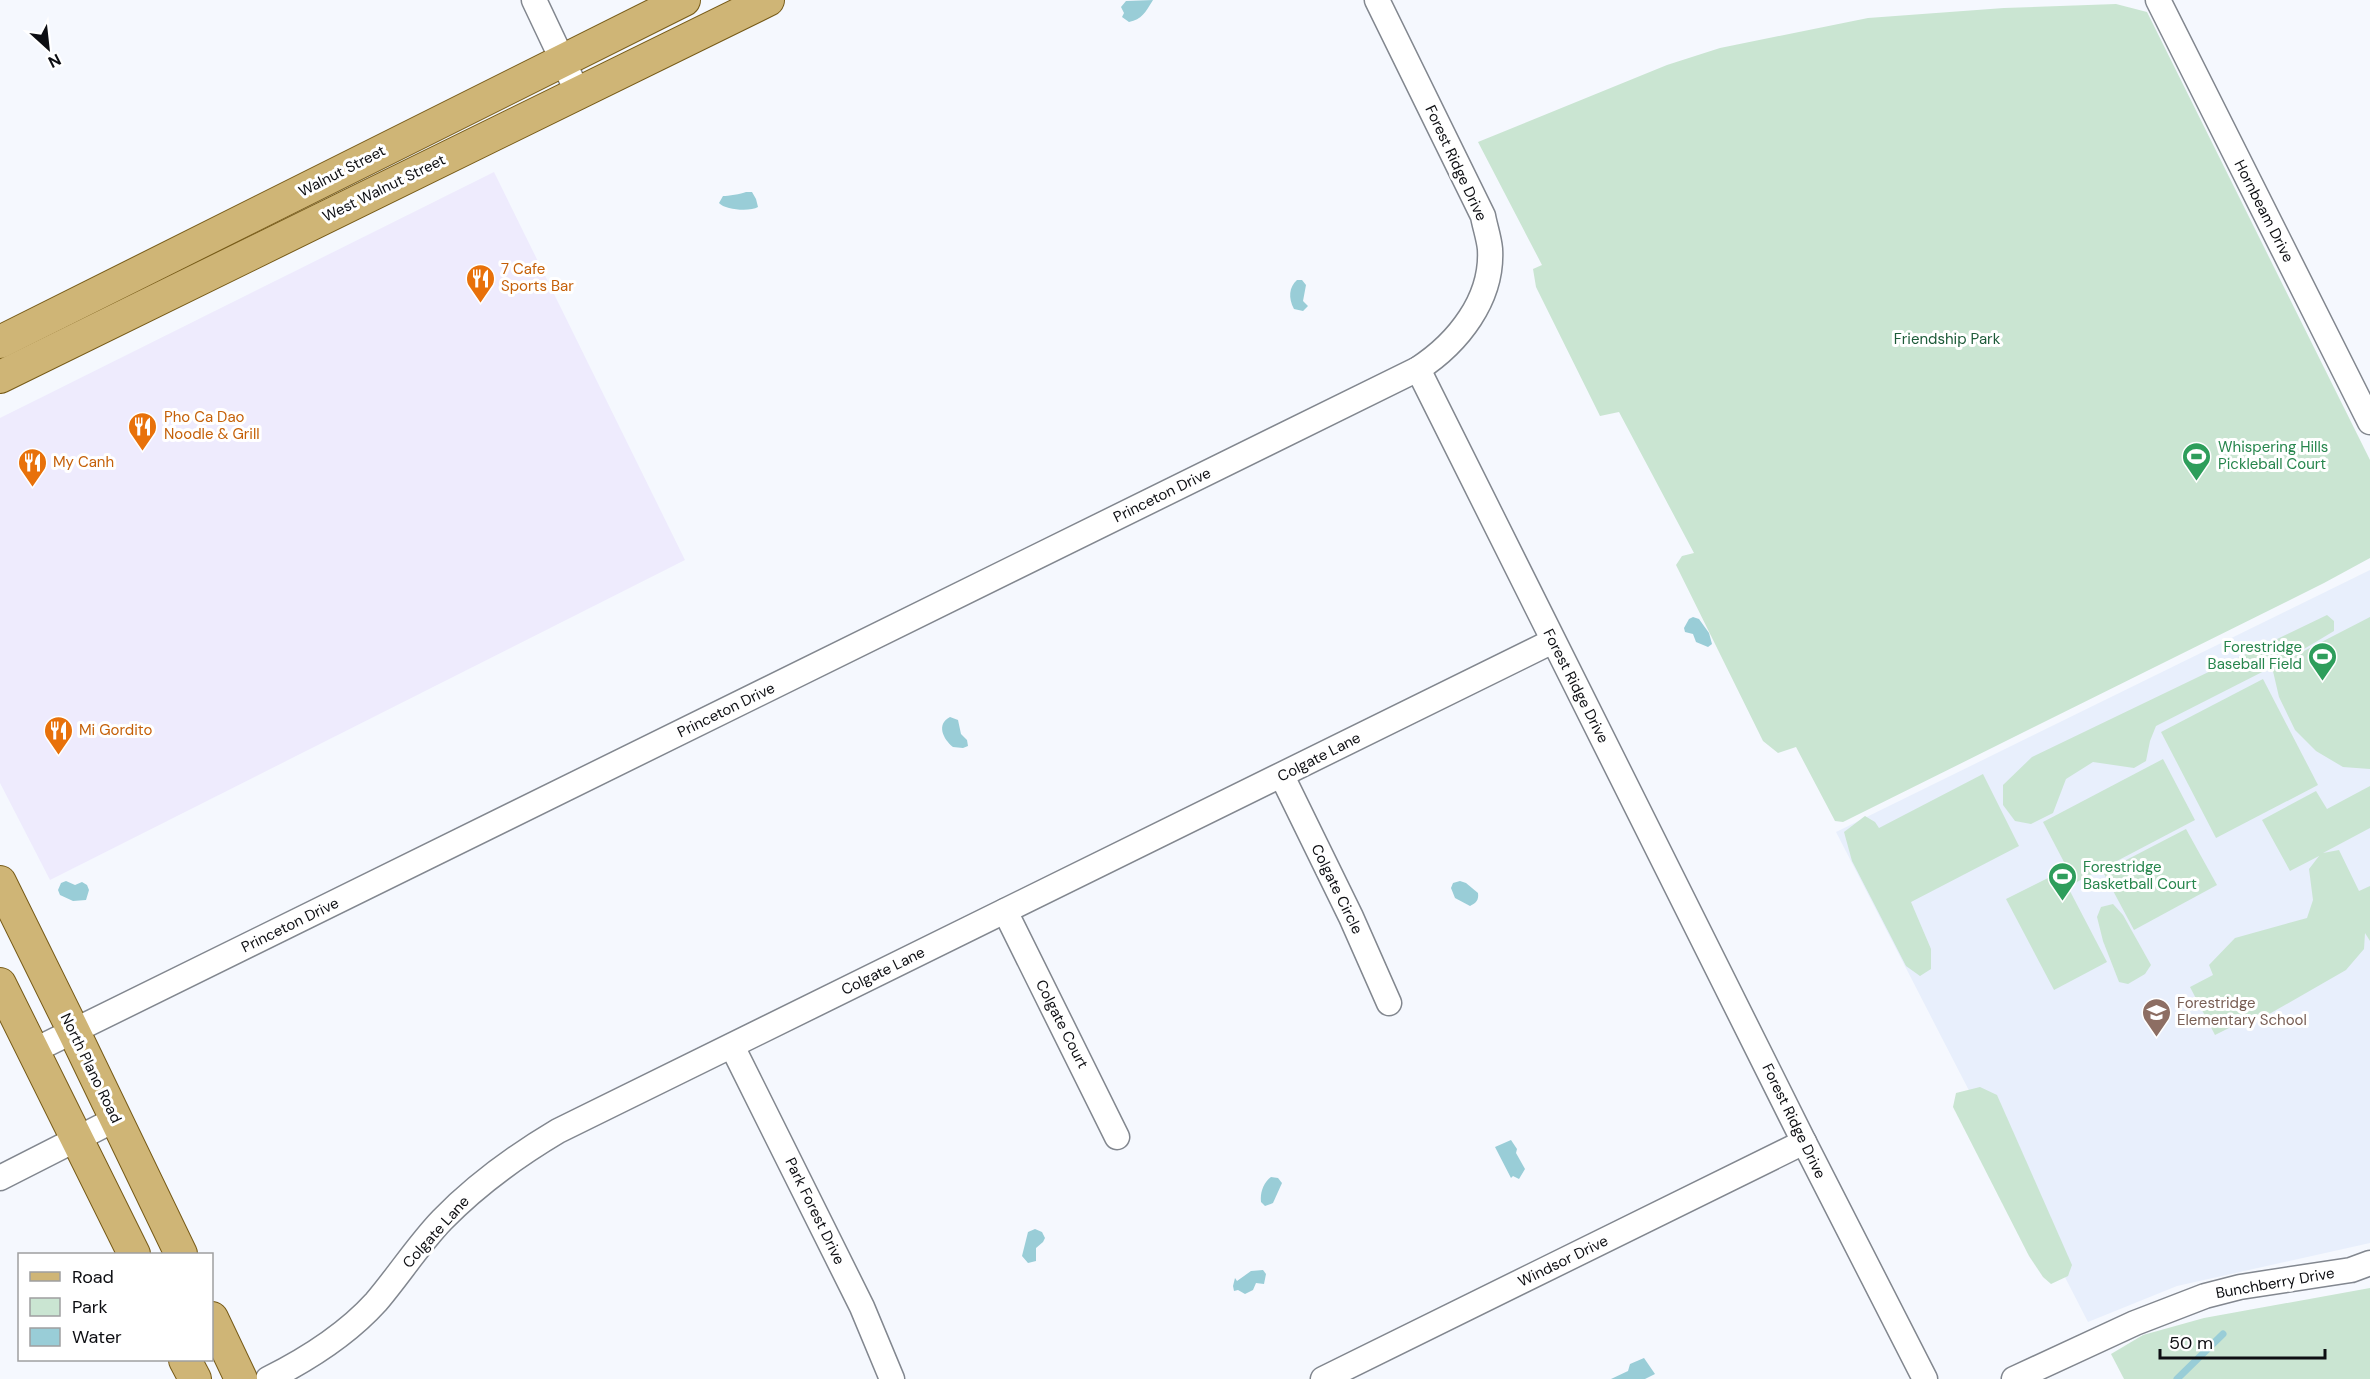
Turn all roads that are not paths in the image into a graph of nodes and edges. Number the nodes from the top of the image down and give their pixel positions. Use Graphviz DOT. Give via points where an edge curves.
graph roads {
  1 [pos="534,0"];
  2 [pos="684,0"];
  3 [pos="768,0"];
  4 [pos="1377,0"];
  5 [pos="2158,0"];
  6 [pos="562,59"];
  7 [pos="578,93"];
  8 [pos="0,342"];
  9 [pos="1418,369"];
  10 [pos="0,377"];
  11 [pos="2370,422"];
  12 [pos="1553,641"];
  13 [pos="1282,776"];
  14 [pos="0,882"];
  15 [pos="1005,911"];
  16 [pos="0,984"];
  17 [pos="1389,1003"];
  18 [pos="75,1032"];
  19 [pos="732,1046"];
  20 [pos="33,1051"];
  21 [pos="116,1119"];
  22 [pos="1117,1137"];
  23 [pos="77,1140"];
  24 [pos="1804,1142"];
  25 [pos="0,1178"];
  26 [pos="134,1253"];
  27 [pos="181,1253"];
  28 [pos="2370,1263"];
  29 [pos="213,1320"];
  30 [pos="186,1361"];
  31 [pos="195,1379"];
  32 [pos="241,1379"];
  33 [pos="268,1379"];
  34 [pos="892,1379"];
  35 [pos="1323,1379"];
  36 [pos="1925,1379"];
  37 [pos="2014,1379"];
  1 -- 6 [label="street"];
  2 -- 6 [label="main road, Walnut Street"];
  3 -- 7 [label="main road, West Walnut Street"];
  4 -- 9 [label="street, Forest Ridge Drive" via="1483,216 1490,249 1486,282 1474,312 1454,340"];
  5 -- 11 [label="street, Hornbeam Drive"];
  6 -- 7 [label="street"];
  6 -- 8 [label="main road, Walnut Street"];
  7 -- 10 [label="main road, West Walnut Street"];
  9 -- 12 [label="street, Forest Ridge Drive"];
  9 -- 18 [label="street, Princeton Drive"];
  12 -- 13 [label="street, Colgate Lane"];
  12 -- 24 [label="street, Forest Ridge Drive"];
  13 -- 15 [label="street, Colgate Lane"];
  13 -- 17 [label="street, Colgate Circle"];
  14 -- 18 [label="main road, North Plano Road"];
  15 -- 19 [label="street, Colgate Lane"];
  15 -- 22 [label="street, Colgate Court"];
  16 -- 20 [label="main road"];
  18 -- 20 [label="street, Princeton Drive"];
  18 -- 21 [label="main road, North Plano Road"];
  19 -- 33 [label="street, Colgate Lane" via="558,1131 516,1156 479,1184 441,1221 355,1323"];
  19 -- 34 [label="street, Park Forest Drive" via="862,1307"];
  20 -- 23 [label="main road"];
  21 -- 23 [label="street"];
  21 -- 27 [label="main road, North Plano Road"];
  23 -- 25 [label="street"];
  23 -- 26 [label="main road"];
  24 -- 35 [label="street, Windsor Drive"];
  24 -- 36 [label="street, Forest Ridge Drive"];
  28 -- 37 [label="street, Bunchberry Drive" via="2351,1270 2205,1296 2135,1323"];
  29 -- 32 [label="main road"];
  30 -- 31 [label="main road"];
}
